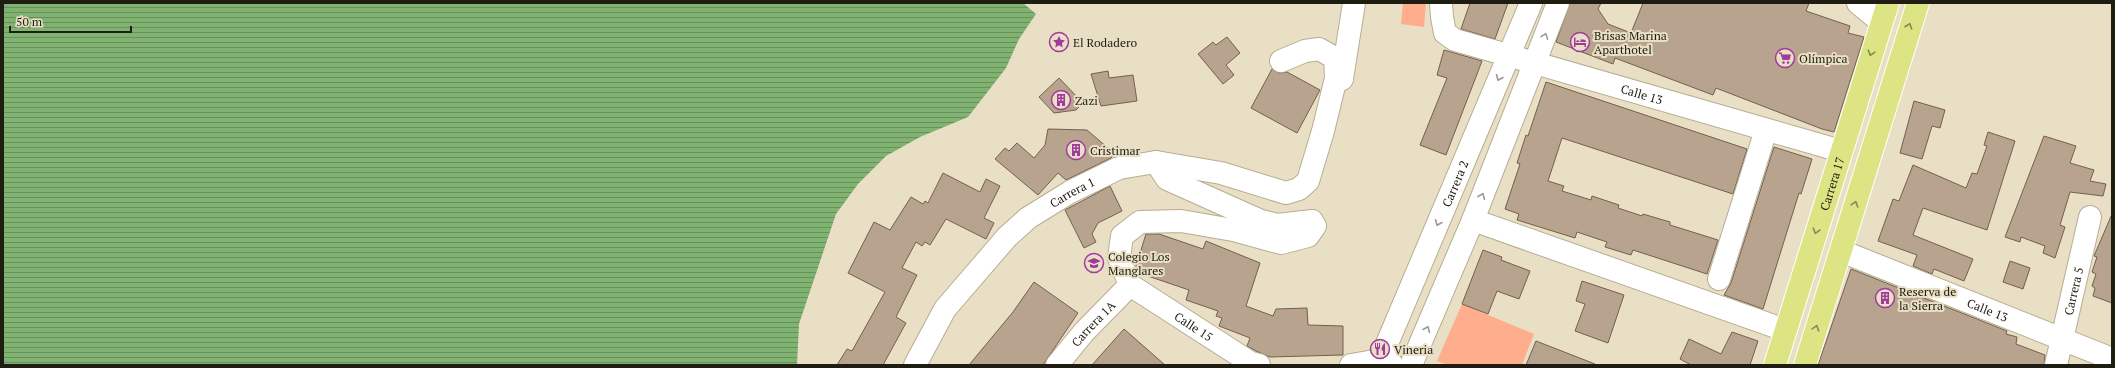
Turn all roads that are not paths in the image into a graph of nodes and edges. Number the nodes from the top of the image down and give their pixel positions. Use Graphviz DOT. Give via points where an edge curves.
graph roads {
  1 [pos="1354,3"];
  2 [pos="1441,3"];
  3 [pos="1531,3"];
  4 [pos="1558,3"];
  5 [pos="1858,3"];
  6 [pos="1918,3"];
  7 [pos="1885,8"];
  8 [pos="1509,56"];
  9 [pos="1281,61"];
  10 [pos="1535,63"];
  11 [pos="1766,130"];
  12 [pos="1323,131"];
  13 [pos="1841,151"];
  14 [pos="1156,162"];
  15 [pos="2090,217"];
  16 [pos="1473,220"];
  17 [pos="1841,251"];
  18 [pos="1720,279"];
  19 [pos="1130,285"];
  20 [pos="1785,330"];
  21 [pos="2062,339"];
  22 [pos="2112,359"];
  23 [pos="1385,363"];
  24 [pos="1253,364"];
  25 [pos="915,365"];
  26 [pos="1057,365"];
  27 [pos="1351,365"];
  28 [pos="1411,365"];
  29 [pos="1775,365"];
  30 [pos="1805,365"];
  31 [pos="2056,365"];
  1 -- 12 [label="street" via="1342,79"];
  2 -- 8 [label="street, Calle 13" via="1445,33 1455,40"];
  3 -- 8 [label="street, Carrera 2"];
  10 -- 4 [label="street, one-way"];
  5 -- 7 [label="street"];
  17 -- 6 [label="main road, one-way"];
  7 -- 13 [label="main road, Carrera 17, one-way"];
  8 -- 10 [label="street, Calle 13"];
  8 -- 23 [label="street, Carrera 2, one-way"];
  9 -- 12 [label="street" via="1304,51 1319,49 1335,58 1336,78"];
  10 -- 11 [label="street, Calle 13"];
  16 -- 10 [label="street, one-way"];
  11 -- 13 [label="street, Calle 13"];
  11 -- 18 [label="street"];
  12 -- 14 [label="street, Carrera 1" via="1308,181 1299,189 1286,192 1221,173"];
  13 -- 20 [label="main road, Carrera 17, one-way"];
  14 -- 19 [label="street" via="1167,179 1261,221 1278,225 1305,221 1312,222 1315,226 1308,236 1281,243 1233,230 1181,221 1140,222 1122,236 1119,258"];
  14 -- 25 [label="street, Carrera 1" via="1119,168 1070,192 1028,218 1007,237 945,309"];
  15 -- 21 [label="street, Carrera 5"];
  16 -- 20 [label="street"];
  28 -- 16 [label="street, one-way"];
  17 -- 21 [label="street, Calle 13"];
  30 -- 17 [label="main road, one-way"];
  19 -- 24 [label="street, Calle 15"];
  19 -- 26 [label="street, Carrera 1A" via="1084,332"];
  20 -- 29 [label="main road, Carrera 17"];
  21 -- 22 [label="street, Calle 13"];
  21 -- 31 [label="street, Carrera 5"];
  23 -- 27 [label="street"];
}
